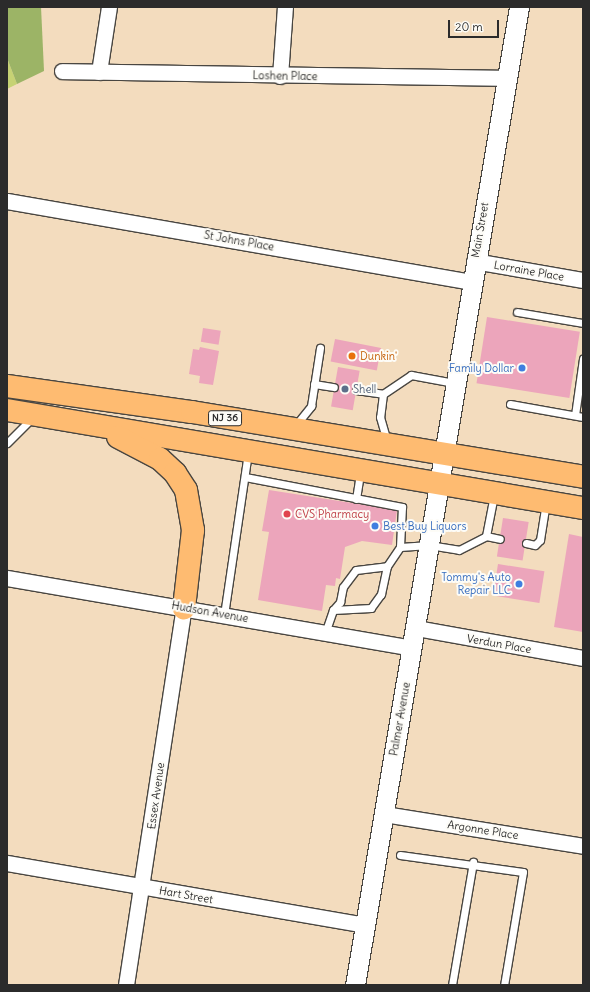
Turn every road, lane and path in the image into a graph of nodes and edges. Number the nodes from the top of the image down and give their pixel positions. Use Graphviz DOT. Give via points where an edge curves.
graph roads {
  1 [pos="109,7"];
  2 [pos="285,7"];
  3 [pos="519,7"];
  4 [pos="62,71"];
  5 [pos="99,72"];
  6 [pos="280,76"];
  7 [pos="507,78"];
  8 [pos="7,201"];
  9 [pos="474,261"];
  10 [pos="583,280"];
  11 [pos="471,282"];
  12 [pos="517,312"];
  13 [pos="583,323"];
  14 [pos="320,348"];
  15 [pos="583,359"];
  16 [pos="454,382"];
  17 [pos="314,384"];
  18 [pos="7,386"];
  19 [pos="334,387"];
  20 [pos="356,390"];
  21 [pos="383,394"];
  22 [pos="510,404"];
  23 [pos="7,410"];
  24 [pos="34,415"];
  25 [pos="575,415"];
  26 [pos="583,416"];
  27 [pos="89,424"];
  28 [pos="292,429"];
  29 [pos="7,443"];
  30 [pos="388,444"];
  31 [pos="249,451"];
  32 [pos="442,454"];
  33 [pos="361,470"];
  34 [pos="245,477"];
  35 [pos="583,477"];
  36 [pos="439,484"];
  37 [pos="494,493"];
  38 [pos="356,499"];
  39 [pos="546,502"];
  40 [pos="583,508"];
  41 [pos="486,536"];
  42 [pos="500,539"];
  43 [pos="526,543"];
  44 [pos="429,545"];
  45 [pos="400,547"];
  46 [pos="388,566"];
  47 [pos="7,578"];
  48 [pos="184,608"];
  49 [pos="333,610"];
  50 [pos="224,615"];
  51 [pos="416,628"];
  52 [pos="325,632"];
  53 [pos="412,648"];
  54 [pos="583,658"];
  55 [pos="384,814"];
  56 [pos="583,846"];
  57 [pos="400,855"];
  58 [pos="473,862"];
  59 [pos="7,863"];
  60 [pos="142,887"];
  61 [pos="365,925"];
  62 [pos="126,985"];
  63 [pos="355,985"];
  64 [pos="452,985"];
  65 [pos="504,985"];
  1 -- 5 [label="street"];
  2 -- 6 [label="street"];
  3 -- 7 [label="street, Main Street"];
  4 -- 5 [label="street, Loshen Place"];
  5 -- 6 [label="street, Loshen Place"];
  6 -- 7 [label="street, Loshen Place"];
  7 -- 9 [label="street, Main Street"];
  8 -- 11 [label="street, St Johns Place"];
  9 -- 10 [label="street, Lorraine Place"];
  9 -- 11 [label="street, Main Street"];
  11 -- 16 [label="street, Main Street"];
  12 -- 13 [label="lane"];
  14 -- 17 [label="lane"];
  15 -- 25 [label="lane"];
  16 -- 21 [label="lane" via="411,375"];
  16 -- 32 [label="street, Main Street"];
  17 -- 19 [label="lane"];
  17 -- 28 [label="lane" via="311,406"];
  18 -- 28 [label="highway, NJ 36"];
  20 -- 21 [label="lane"];
  21 -- 30 [label="lane" via="380,417"];
  22 -- 25 [label="lane"];
  23 -- 24 [label="highway"];
  24 -- 27 [label="highway"];
  24 -- 29 [label="lane"];
  25 -- 26 [label="lane"];
  27 -- 31 [label="highway"];
  27 -- 48 [label="highway" via="149,451 169,466 184,486 192,510 194,530"];
  28 -- 30 [label="highway, NJ 36"];
  30 -- 32 [label="highway, NJ 36"];
  31 -- 33 [label="highway"];
  31 -- 34 [label="lane"];
  32 -- 35 [label="highway, NJ 36"];
  32 -- 36 [label="street, Palmer Avenue"];
  33 -- 36 [label="highway"];
  33 -- 38 [label="lane"];
  34 -- 38 [label="lane"];
  34 -- 50 [label="lane"];
  36 -- 37 [label="highway"];
  36 -- 44 [label="street, Palmer Avenue"];
  37 -- 39 [label="highway"];
  37 -- 41 [label="lane"];
  38 -- 45 [label="lane" via="402,507"];
  39 -- 40 [label="highway"];
  39 -- 43 [label="lane" via="540,540 535,545"];
  41 -- 42 [label="lane"];
  41 -- 44 [label="lane" via="459,550"];
  44 -- 45 [label="lane"];
  44 -- 51 [label="street, Palmer Avenue"];
  45 -- 46 [label="lane"];
  46 -- 49 [label="lane" via="356,570 343,587 340,602"];
  46 -- 49 [label="lane" via="381,594 371,608"];
  47 -- 48 [label="street, Hudson Avenue"];
  48 -- 50 [label="street, Hudson Avenue"];
  48 -- 60 [label="street, Essex Avenue"];
  49 -- 52 [label="lane"];
  50 -- 52 [label="street, Hudson Avenue"];
  51 -- 53 [label="street, Palmer Avenue"];
  51 -- 54 [label="street, Verdun Place"];
  52 -- 53 [label="street, Hudson Avenue"];
  53 -- 55 [label="street, Palmer Avenue"];
  55 -- 56 [label="street, Argonne Place"];
  55 -- 61 [label="street, Palmer Avenue"];
  57 -- 58 [label="lane"];
  58 -- 64 [label="lane"];
  58 -- 65 [label="lane" via="523,872"];
  59 -- 60 [label="street, Hart Street"];
  60 -- 61 [label="street, Hart Street"];
  60 -- 62 [label="street, Essex Avenue"];
  61 -- 63 [label="street, Palmer Avenue"];
}
